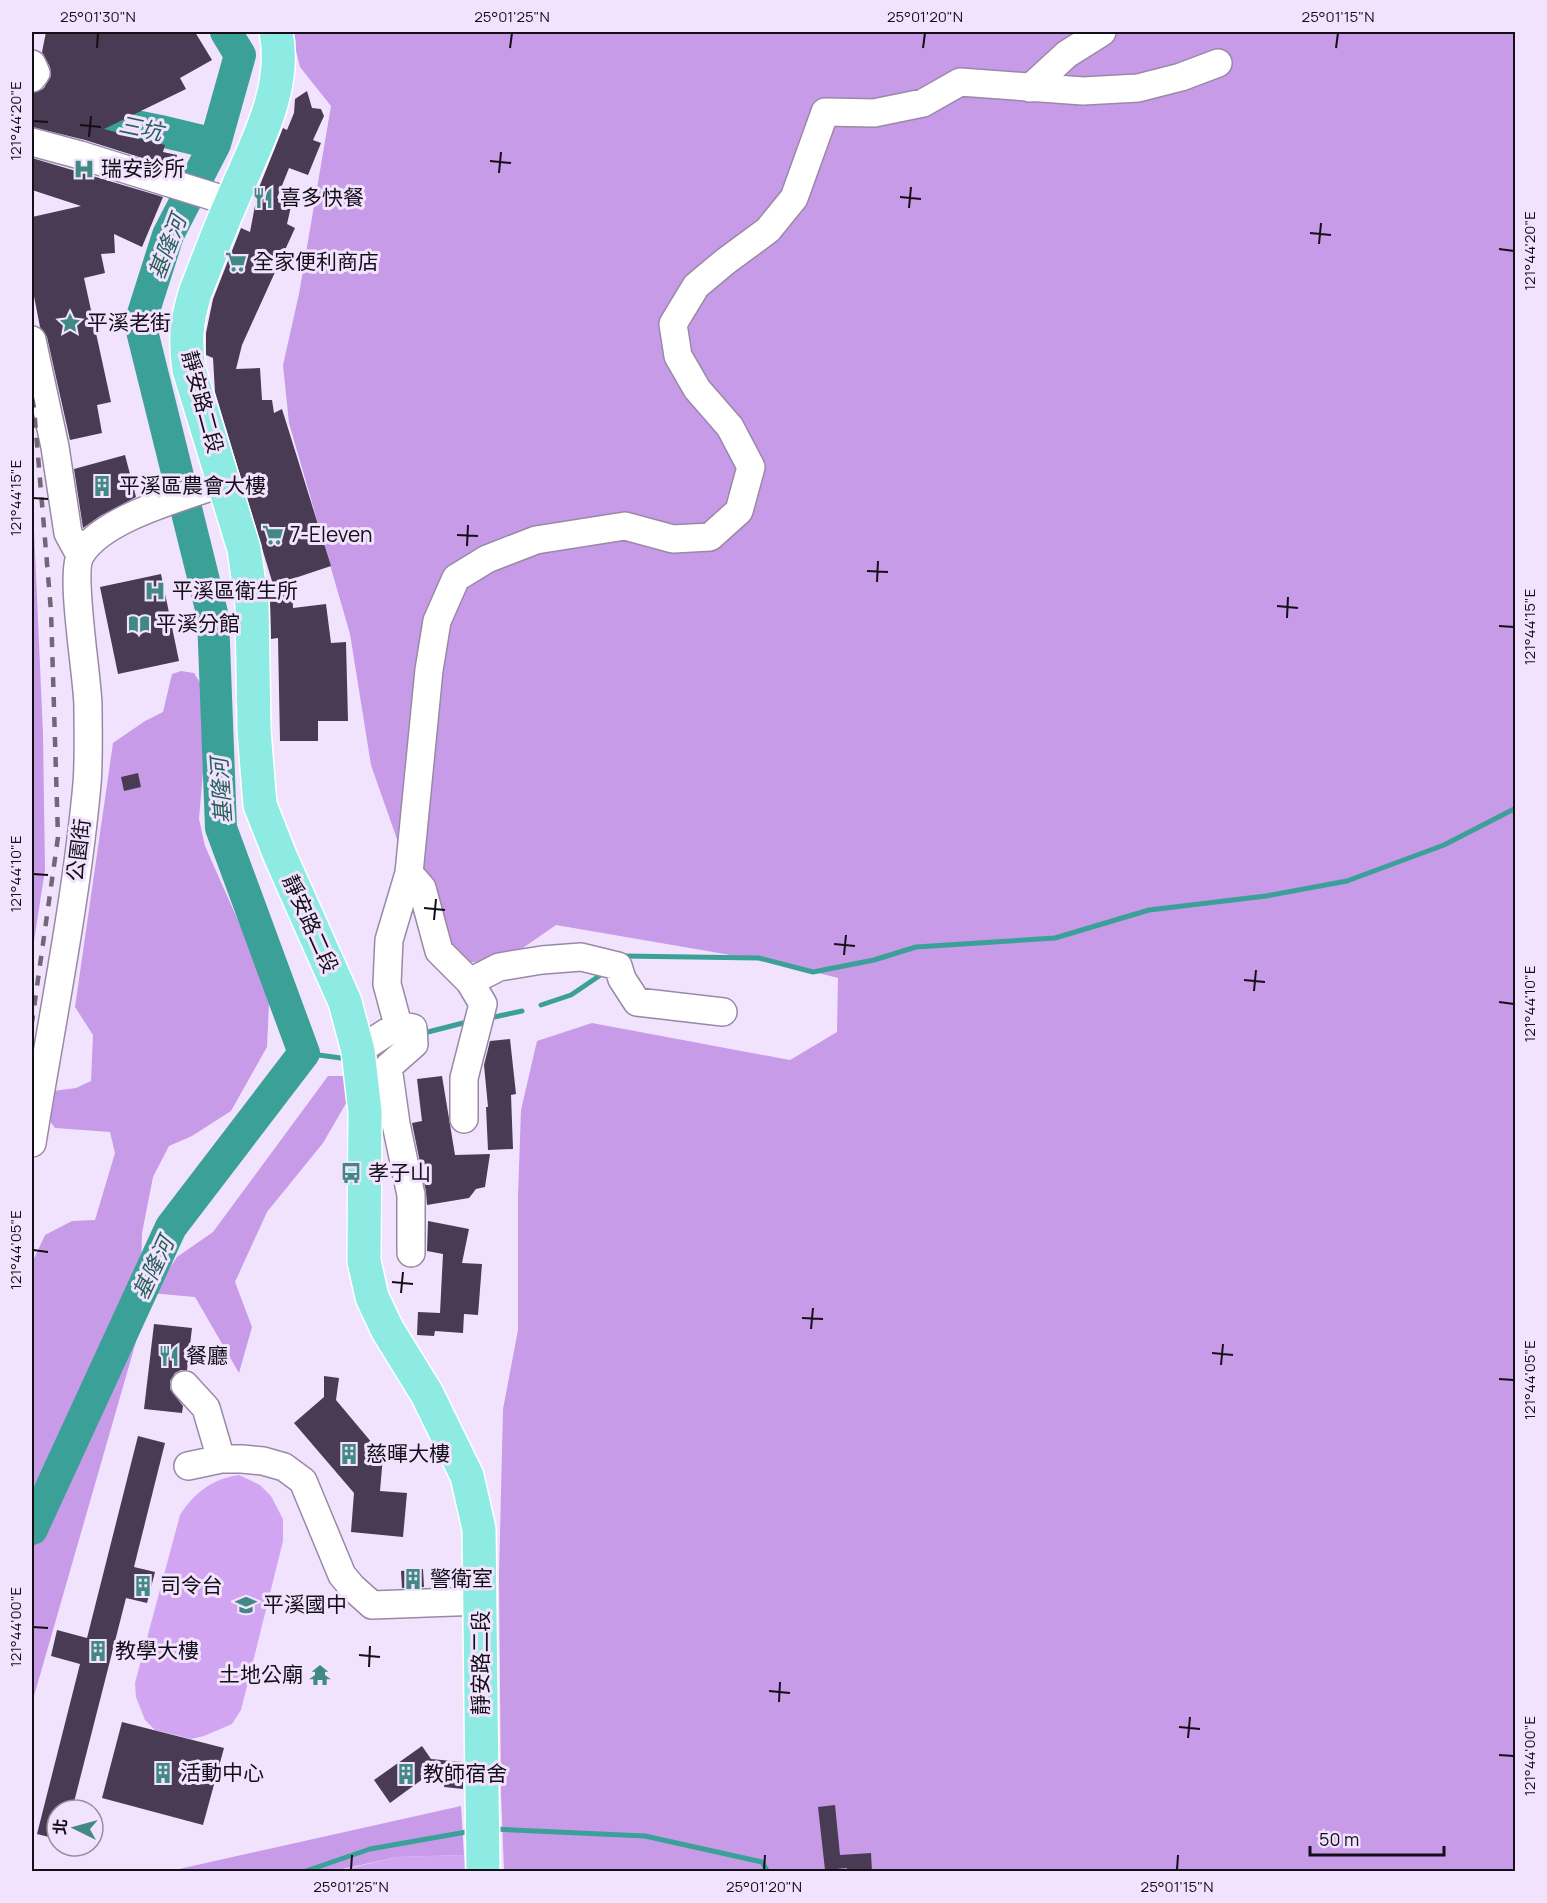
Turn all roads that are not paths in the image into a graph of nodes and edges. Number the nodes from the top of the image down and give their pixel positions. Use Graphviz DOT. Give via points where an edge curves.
graph roads {
  1 [pos="276,32"];
  2 [pos="1102,32"];
  3 [pos="1218,63"];
  4 [pos="32,64"];
  5 [pos="32,78"];
  6 [pos="1030,88"];
  7 [pos="32,142"];
  8 [pos="231,202"];
  9 [pos="32,340"];
  10 [pos="225,482"];
  11 [pos="80,555"];
  12 [pos="409,873"];
  13 [pos="470,982"];
  14 [pos="723,1012"];
  15 [pos="398,1025"];
  16 [pos="359,1058"];
  17 [pos="464,1119"];
  18 [pos="32,1143"];
  19 [pos="411,1253"];
  20 [pos="185,1384"];
  21 [pos="221,1459"];
  22 [pos="188,1466"];
  23 [pos="481,1602"];
  24 [pos="483,1844"];
  1 -- 8 [label="main road, 靜安路二段" via="278,69 274,92"];
  2 -- 6 [label="street" via="1067,54"];
  3 -- 6 [label="street" via="1138,88"];
  4 -- 5 [label="street" via="36,74"];
  6 -- 12 [label="street" via="960,82 923,103 874,113 825,112 794,198 768,230 696,286 673,324 678,356 697,389 730,427 751,467 739,511 710,537 673,539 625,526 547,538 487,559 456,578 437,621 432,650"];
  7 -- 8 [label="street"];
  8 -- 10 [label="main road, 靜安路二段" via="188,314 185,341 189,370"];
  9 -- 11 [label="street" via="68,533"];
  10 -- 11 [label="street" via="130,516 98,535"];
  10 -- 16 [label="main road, 靜安路二段" via="244,549 252,605 260,805 345,1002"];
  11 -- 18 [label="street, 公園街" via="76,585 88,698 87,782 77,870"];
  12 -- 13 [label="street" via="422,888 439,951"];
  12 -- 15 [label="street" via="388,940 387,984"];
  13 -- 14 [label="street" via="500,967 581,957 618,966 637,1002"];
  13 -- 17 [label="street" via="483,1004 464,1078"];
  15 -- 16 [label="street"];
  15 -- 19 [label="street" via="413,1028 414,1044 388,1067 411,1195"];
  16 -- 23 [label="main road, 靜安路二段" via="365,1112 364,1262 372,1297 387,1329 427,1394 467,1476 479,1529"];
  20 -- 21 [label="street" via="206,1408"];
  21 -- 22 [label="street"];
  21 -- 23 [label="street" via="263,1461 284,1467 303,1481 342,1575 372,1605"];
  23 -- 24 [label="main road, 靜安路二段"];
}
